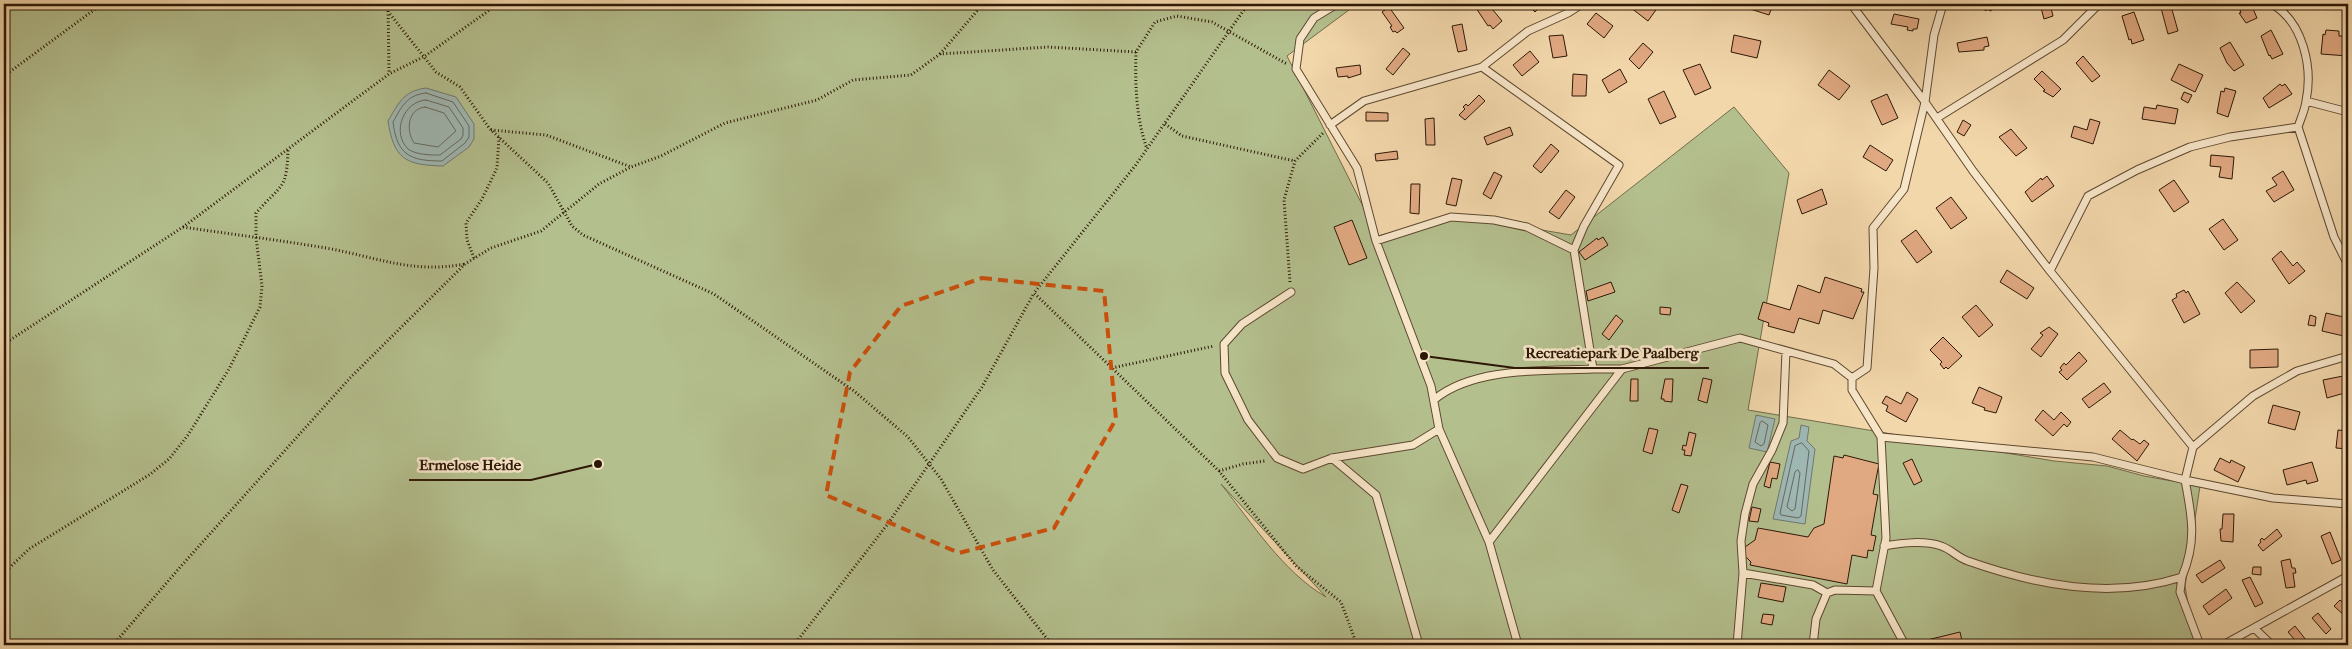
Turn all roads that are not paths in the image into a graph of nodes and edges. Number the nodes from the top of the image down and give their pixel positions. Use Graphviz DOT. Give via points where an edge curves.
graph roads {
  1 [pos="1337,4"];
  2 [pos="1582,4"];
  3 [pos="1851,4"];
  4 [pos="1943,4"];
  5 [pos="2099,4"];
  6 [pos="2272,4"];
  7 [pos="1482,67"];
  8 [pos="2306,101"];
  9 [pos="1925,102"];
  10 [pos="2348,112"];
  11 [pos="1937,118"];
  12 [pos="1330,126"];
  13 [pos="2298,127"];
  14 [pos="1376,241"];
  15 [pos="1574,250"];
  16 [pos="2348,265"];
  17 [pos="2050,271"];
  18 [pos="1291,292"];
  19 [pos="1786,351"];
  20 [pos="2348,356"];
  21 [pos="1593,369"];
  22 [pos="1622,369"];
  23 [pos="1852,378"];
  24 [pos="1435,399"];
  25 [pos="1440,429"];
  26 [pos="1881,437"];
  27 [pos="2194,447"];
  28 [pos="1332,458"];
  29 [pos="2185,480"];
  30 [pos="2348,504"];
  31 [pos="1489,542"];
  32 [pos="1884,546"];
  33 [pos="1743,573"];
  34 [pos="2348,576"];
  35 [pos="2182,577"];
  36 [pos="1876,591"];
  37 [pos="1827,593"];
  38 [pos="2254,628"];
  39 [pos="1419,645"];
  40 [pos="1518,645"];
  41 [pos="1737,645"];
  42 [pos="1813,645"];
  43 [pos="1905,645"];
  44 [pos="2200,645"];
  45 [pos="2223,645"];
  46 [pos="2272,645"];
  1 -- 12 [label="lane" via="1314,18 1300,39 1296,69"];
  2 -- 7 [label="lane" via="1528,31"];
  3 -- 9 [label="lane"];
  4 -- 9 [label="lane" via="1934,35"];
  5 -- 11 [label="lane" via="2063,40"];
  6 -- 8 [label="lane" via="2283,10 2300,36 2309,77"];
  7 -- 12 [label="lane" via="1364,101"];
  7 -- 15 [label="lane" via="1619,165"];
  8 -- 10 [label="lane"];
  8 -- 13 [label="lane"];
  9 -- 11 [label="lane"];
  9 -- 23 [label="lane" via="1904,189 1873,228 1874,268 1867,368"];
  11 -- 17 [label="lane" via="1973,171"];
  12 -- 14 [label="lane" via="1357,168"];
  13 -- 16 [label="lane" via="2334,237"];
  13 -- 17 [label="lane" via="2230,136 2190,147 2136,170 2088,196"];
  14 -- 15 [label="lane" via="1451,218 1494,220 1527,228"];
  14 -- 24 [label="lane"];
  15 -- 21 [label="lane"];
  17 -- 27 [label="lane"];
  18 -- 28 [label="lane" via="1242,324 1224,344 1225,373 1248,420 1277,458 1303,469"];
  19 -- 22 [label="lane" via="1740,338"];
  19 -- 23 [label="lane" via="1834,364"];
  19 -- 33 [label="lane" via="1783,423 1753,484 1745,514 1741,541"];
  20 -- 27 [label="lane" via="2297,371 2260,392"];
  21 -- 22 [label="lane"];
  21 -- 24 [label="lane" via="1471,379 1447,389"];
  22 -- 31 [label="lane"];
  23 -- 26 [label="lane" via="1852,390"];
  24 -- 25 [label="lane"];
  25 -- 28 [label="lane" via="1413,445"];
  25 -- 31 [label="lane"];
  26 -- 29 [label="lane" via="2093,457"];
  26 -- 32 [label="lane"];
  27 -- 29 [label="lane"];
  28 -- 39 [label="lane" via="1376,496"];
  29 -- 30 [label="lane" via="2273,498"];
  29 -- 35 [label="lane" via="2193,527 2190,557"];
  31 -- 40 [label="lane"];
  32 -- 35 [label="lane" via="1916,543 1942,546 1966,560 2004,572 2038,581 2101,590"];
  32 -- 36 [label="lane"];
  33 -- 37 [label="lane" via="1813,585"];
  33 -- 41 [label="lane"];
  34 -- 38 [label="lane"];
  35 -- 44 [label="lane" via="2180,592 2184,608"];
  36 -- 37 [label="lane" via="1835,590"];
  36 -- 43 [label="lane"];
  37 -- 42 [label="lane" via="1816,619"];
  38 -- 45 [label="lane"];
  38 -- 46 [label="lane"];
}
